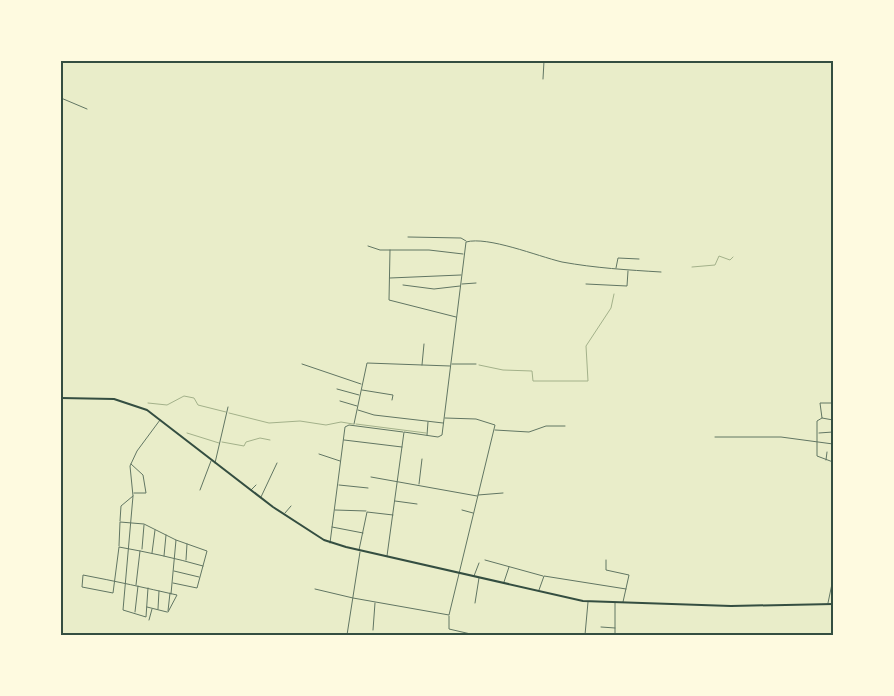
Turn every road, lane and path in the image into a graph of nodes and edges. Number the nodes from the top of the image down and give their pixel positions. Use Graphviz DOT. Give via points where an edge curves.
graph roads {
  1 [pos="544,61"];
  2 [pos="543,78"];
  3 [pos="61,98"];
  4 [pos="87,109"];
  5 [pos="408,237"];
  6 [pos="467,241"];
  7 [pos="368,246"];
  8 [pos="390,250"];
  9 [pos="463,254"];
  10 [pos="639,259"];
  11 [pos="616,269"];
  12 [pos="628,270"];
  13 [pos="661,272"];
  14 [pos="462,275"];
  15 [pos="389,278"];
  16 [pos="476,282"];
  17 [pos="586,284"];
  18 [pos="403,285"];
  19 [pos="461,285"];
  20 [pos="457,318"];
  21 [pos="424,344"];
  22 [pos="302,364"];
  23 [pos="476,364"];
  24 [pos="451,365"];
  25 [pos="422,366"];
  26 [pos="362,384"];
  27 [pos="337,389"];
  28 [pos="361,390"];
  29 [pos="359,396"];
  30 [pos="61,398"];
  31 [pos="392,400"];
  32 [pos="340,401"];
  33 [pos="833,403"];
  34 [pos="358,406"];
  35 [pos="228,407"];
  36 [pos="357,409"];
  37 [pos="444,418"];
  38 [pos="822,418"];
  39 [pos="161,419"];
  40 [pos="833,420"];
  41 [pos="428,422"];
  42 [pos="444,423"];
  43 [pos="354,425"];
  44 [pos="565,426"];
  45 [pos="494,430"];
  46 [pos="404,432"];
  47 [pos="833,432"];
  48 [pos="818,433"];
  49 [pos="427,435"];
  50 [pos="715,436"];
  51 [pos="343,440"];
  52 [pos="818,442"];
  53 [pos="833,444"];
  54 [pos="402,447"];
  55 [pos="827,452"];
  56 [pos="320,454"];
  57 [pos="422,459"];
  58 [pos="211,461"];
  59 [pos="341,461"];
  60 [pos="826,461"];
  61 [pos="833,462"];
  62 [pos="277,463"];
  63 [pos="131,464"];
  64 [pos="215,464"];
  65 [pos="371,476"];
  66 [pos="397,481"];
  67 [pos="419,484"];
  68 [pos="256,485"];
  69 [pos="338,485"];
  70 [pos="368,488"];
  71 [pos="200,490"];
  72 [pos="251,491"];
  73 [pos="503,493"];
  74 [pos="133,495"];
  75 [pos="478,496"];
  76 [pos="261,498"];
  77 [pos="394,500"];
  78 [pos="417,504"];
  79 [pos="291,506"];
  80 [pos="334,510"];
  81 [pos="462,510"];
  82 [pos="366,512"];
  83 [pos="474,513"];
  84 [pos="284,514"];
  85 [pos="393,514"];
  86 [pos="120,522"];
  87 [pos="131,524"];
  88 [pos="144,524"];
  89 [pos="332,527"];
  90 [pos="155,529"];
  91 [pos="363,533"];
  92 [pos="166,535"];
  93 [pos="176,540"];
  94 [pos="330,543"];
  95 [pos="187,544"];
  96 [pos="119,547"];
  97 [pos="128,548"];
  98 [pos="141,550"];
  99 [pos="360,551"];
  100 [pos="152,554"];
  101 [pos="387,556"];
  102 [pos="164,557"];
  103 [pos="176,559"];
  104 [pos="485,560"];
  105 [pos="606,560"];
  106 [pos="186,561"];
  107 [pos="478,563"];
  108 [pos="203,566"];
  109 [pos="509,567"];
  110 [pos="174,571"];
  111 [pos="459,573"];
  112 [pos="474,576"];
  113 [pos="544,576"];
  114 [pos="200,577"];
  115 [pos="479,578"];
  116 [pos="833,579"];
  117 [pos="114,581"];
  118 [pos="125,583"];
  119 [pos="173,583"];
  120 [pos="504,583"];
  121 [pos="137,586"];
  122 [pos="148,588"];
  123 [pos="315,589"];
  124 [pos="626,589"];
  125 [pos="159,591"];
  126 [pos="539,591"];
  127 [pos="170,594"];
  128 [pos="353,598"];
  129 [pos="588,601"];
  130 [pos="375,602"];
  131 [pos="615,602"];
  132 [pos="475,603"];
  133 [pos="623,603"];
  134 [pos="828,604"];
  135 [pos="833,604"];
  136 [pos="146,607"];
  137 [pos="152,608"];
  138 [pos="158,610"];
  139 [pos="168,612"];
  140 [pos="135,614"];
  141 [pos="449,615"];
  142 [pos="149,620"];
  143 [pos="601,627"];
  144 [pos="616,628"];
  145 [pos="373,630"];
  146 [pos="347,635"];
  147 [pos="475,635"];
  148 [pos="585,635"];
  149 [pos="614,635"];
  1 -- 2 [label="street"];
  3 -- 4 [label="street"];
  5 -- 6 [label="street" via="461,238"];
  6 -- 9 [label="street"];
  6 -- 11 [label="street" via="489,242 563,262"];
  7 -- 8 [label="street"];
  8 -- 9 [label="street"];
  8 -- 15 [label="street"];
  9 -- 14 [label="street"];
  10 -- 11 [label="street" via="618,258"];
  11 -- 12 [label="street"];
  12 -- 13 [label="street"];
  12 -- 17 [label="street" via="627,286"];
  14 -- 15 [label="street"];
  14 -- 19 [label="street"];
  15 -- 20 [label="street" via="390,300"];
  16 -- 19 [label="street"];
  18 -- 19 [label="street" via="434,289"];
  19 -- 20 [label="street"];
  20 -- 24 [label="street"];
  21 -- 25 [label="street"];
  22 -- 26 [label="street"];
  23 -- 24 [label="street"];
  24 -- 25 [label="street"];
  24 -- 37 [label="street"];
  25 -- 26 [label="street" via="367,363"];
  26 -- 28 [label="street"];
  27 -- 29 [label="street"];
  28 -- 29 [label="street"];
  28 -- 31 [label="street" via="393,395"];
  29 -- 34 [label="street"];
  30 -- 39 [label="main road" via="114,399 140,407"];
  32 -- 34 [label="street"];
  33 -- 38 [label="street" via="820,403"];
  34 -- 36 [label="street"];
  35 -- 64 [label="street"];
  36 -- 41 [label="street" via="374,415"];
  36 -- 43 [label="street"];
  37 -- 42 [label="street"];
  37 -- 45 [label="street" via="486,422 494,424"];
  38 -- 40 [label="street"];
  38 -- 48 [label="street" via="818,420"];
  39 -- 58 [label="main road"];
  39 -- 63 [label="street"];
  41 -- 42 [label="street"];
  41 -- 49 [label="street"];
  42 -- 49 [label="street" via="441,437"];
  43 -- 46 [label="street"];
  43 -- 51 [label="street" via="345,427"];
  44 -- 45 [label="street" via="546,426 529,432"];
  45 -- 75 [label="street"];
  46 -- 49 [label="street"];
  46 -- 54 [label="street"];
  47 -- 48 [label="street"];
  48 -- 52 [label="street"];
  50 -- 52 [label="street" via="781,437"];
  51 -- 54 [label="street"];
  51 -- 59 [label="street"];
  52 -- 53 [label="street"];
  52 -- 60 [label="street" via="817,456"];
  54 -- 66 [label="street"];
  55 -- 60 [label="street"];
  56 -- 59 [label="street"];
  57 -- 67 [label="street"];
  58 -- 64 [label="main road"];
  58 -- 71 [label="street"];
  59 -- 69 [label="street"];
  60 -- 61 [label="street"];
  62 -- 76 [label="street"];
  63 -- 74 [label="street" via="129,472"];
  63 -- 74 [label="street" via="143,475 146,493"];
  64 -- 72 [label="main road"];
  65 -- 66 [label="street"];
  66 -- 67 [label="street"];
  66 -- 77 [label="street"];
  67 -- 75 [label="street"];
  68 -- 72 [label="street"];
  69 -- 70 [label="street"];
  69 -- 80 [label="street"];
  72 -- 76 [label="main road"];
  73 -- 75 [label="street"];
  74 -- 86 [label="street" via="121,506"];
  74 -- 87 [label="street"];
  75 -- 83 [label="street"];
  76 -- 84 [label="main road"];
  77 -- 78 [label="street"];
  77 -- 85 [label="street"];
  79 -- 84 [label="street"];
  80 -- 82 [label="street"];
  80 -- 89 [label="street"];
  81 -- 83 [label="street"];
  82 -- 85 [label="street"];
  82 -- 91 [label="street"];
  83 -- 111 [label="street"];
  84 -- 94 [label="main road"];
  85 -- 101 [label="street"];
  86 -- 87 [label="street"];
  86 -- 96 [label="street"];
  87 -- 88 [label="street"];
  87 -- 97 [label="street"];
  88 -- 90 [label="street"];
  88 -- 98 [label="street"];
  89 -- 91 [label="street"];
  89 -- 94 [label="street"];
  90 -- 92 [label="street"];
  90 -- 100 [label="street"];
  91 -- 99 [label="street"];
  92 -- 93 [label="street"];
  92 -- 102 [label="street"];
  93 -- 95 [label="street"];
  93 -- 103 [label="street"];
  94 -- 99 [label="main road"];
  95 -- 106 [label="street"];
  95 -- 108 [label="street" via="207,551"];
  96 -- 97 [label="street"];
  96 -- 117 [label="street"];
  97 -- 98 [label="street"];
  97 -- 118 [label="street"];
  98 -- 100 [label="street"];
  98 -- 121 [label="street"];
  99 -- 101 [label="main road"];
  99 -- 128 [label="street"];
  100 -- 102 [label="street"];
  101 -- 111 [label="main road"];
  102 -- 103 [label="street"];
  103 -- 106 [label="street"];
  103 -- 110 [label="street"];
  104 -- 109 [label="street"];
  105 -- 124 [label="street" via="606,570 629,575"];
  106 -- 108 [label="street"];
  107 -- 112 [label="street"];
  108 -- 114 [label="street"];
  109 -- 113 [label="street"];
  109 -- 120 [label="street"];
  110 -- 114 [label="street"];
  110 -- 119 [label="street"];
  111 -- 112 [label="main road"];
  111 -- 141 [label="street"];
  112 -- 115 [label="main road"];
  113 -- 124 [label="street"];
  113 -- 126 [label="street"];
  114 -- 119 [label="street" via="197,588"];
  115 -- 120 [label="main road"];
  115 -- 132 [label="street"];
  116 -- 134 [label="street"];
  117 -- 117 [label="street" via="83,575 82,587 113,593"];
  117 -- 118 [label="street"];
  118 -- 121 [label="street"];
  118 -- 140 [label="street" via="123,610"];
  119 -- 127 [label="street"];
  120 -- 126 [label="main road"];
  121 -- 122 [label="street"];
  121 -- 140 [label="street"];
  122 -- 125 [label="street"];
  122 -- 136 [label="street"];
  123 -- 128 [label="street"];
  124 -- 133 [label="street"];
  125 -- 127 [label="street"];
  125 -- 138 [label="street"];
  126 -- 129 [label="main road"];
  127 -- 139 [label="street"];
  127 -- 139 [label="street" via="177,595"];
  128 -- 130 [label="street"];
  128 -- 146 [label="street"];
  129 -- 131 [label="main road"];
  129 -- 148 [label="street"];
  130 -- 141 [label="street"];
  130 -- 145 [label="street"];
  131 -- 133 [label="main road"];
  131 -- 144 [label="street"];
  133 -- 134 [label="main road"];
  134 -- 135 [label="main road"];
  136 -- 137 [label="street"];
  136 -- 140 [label="street" via="146,617"];
  137 -- 138 [label="street"];
  137 -- 142 [label="street"];
  138 -- 139 [label="street"];
  141 -- 147 [label="street" via="449,629"];
  143 -- 144 [label="street"];
  144 -- 149 [label="street"];
}
